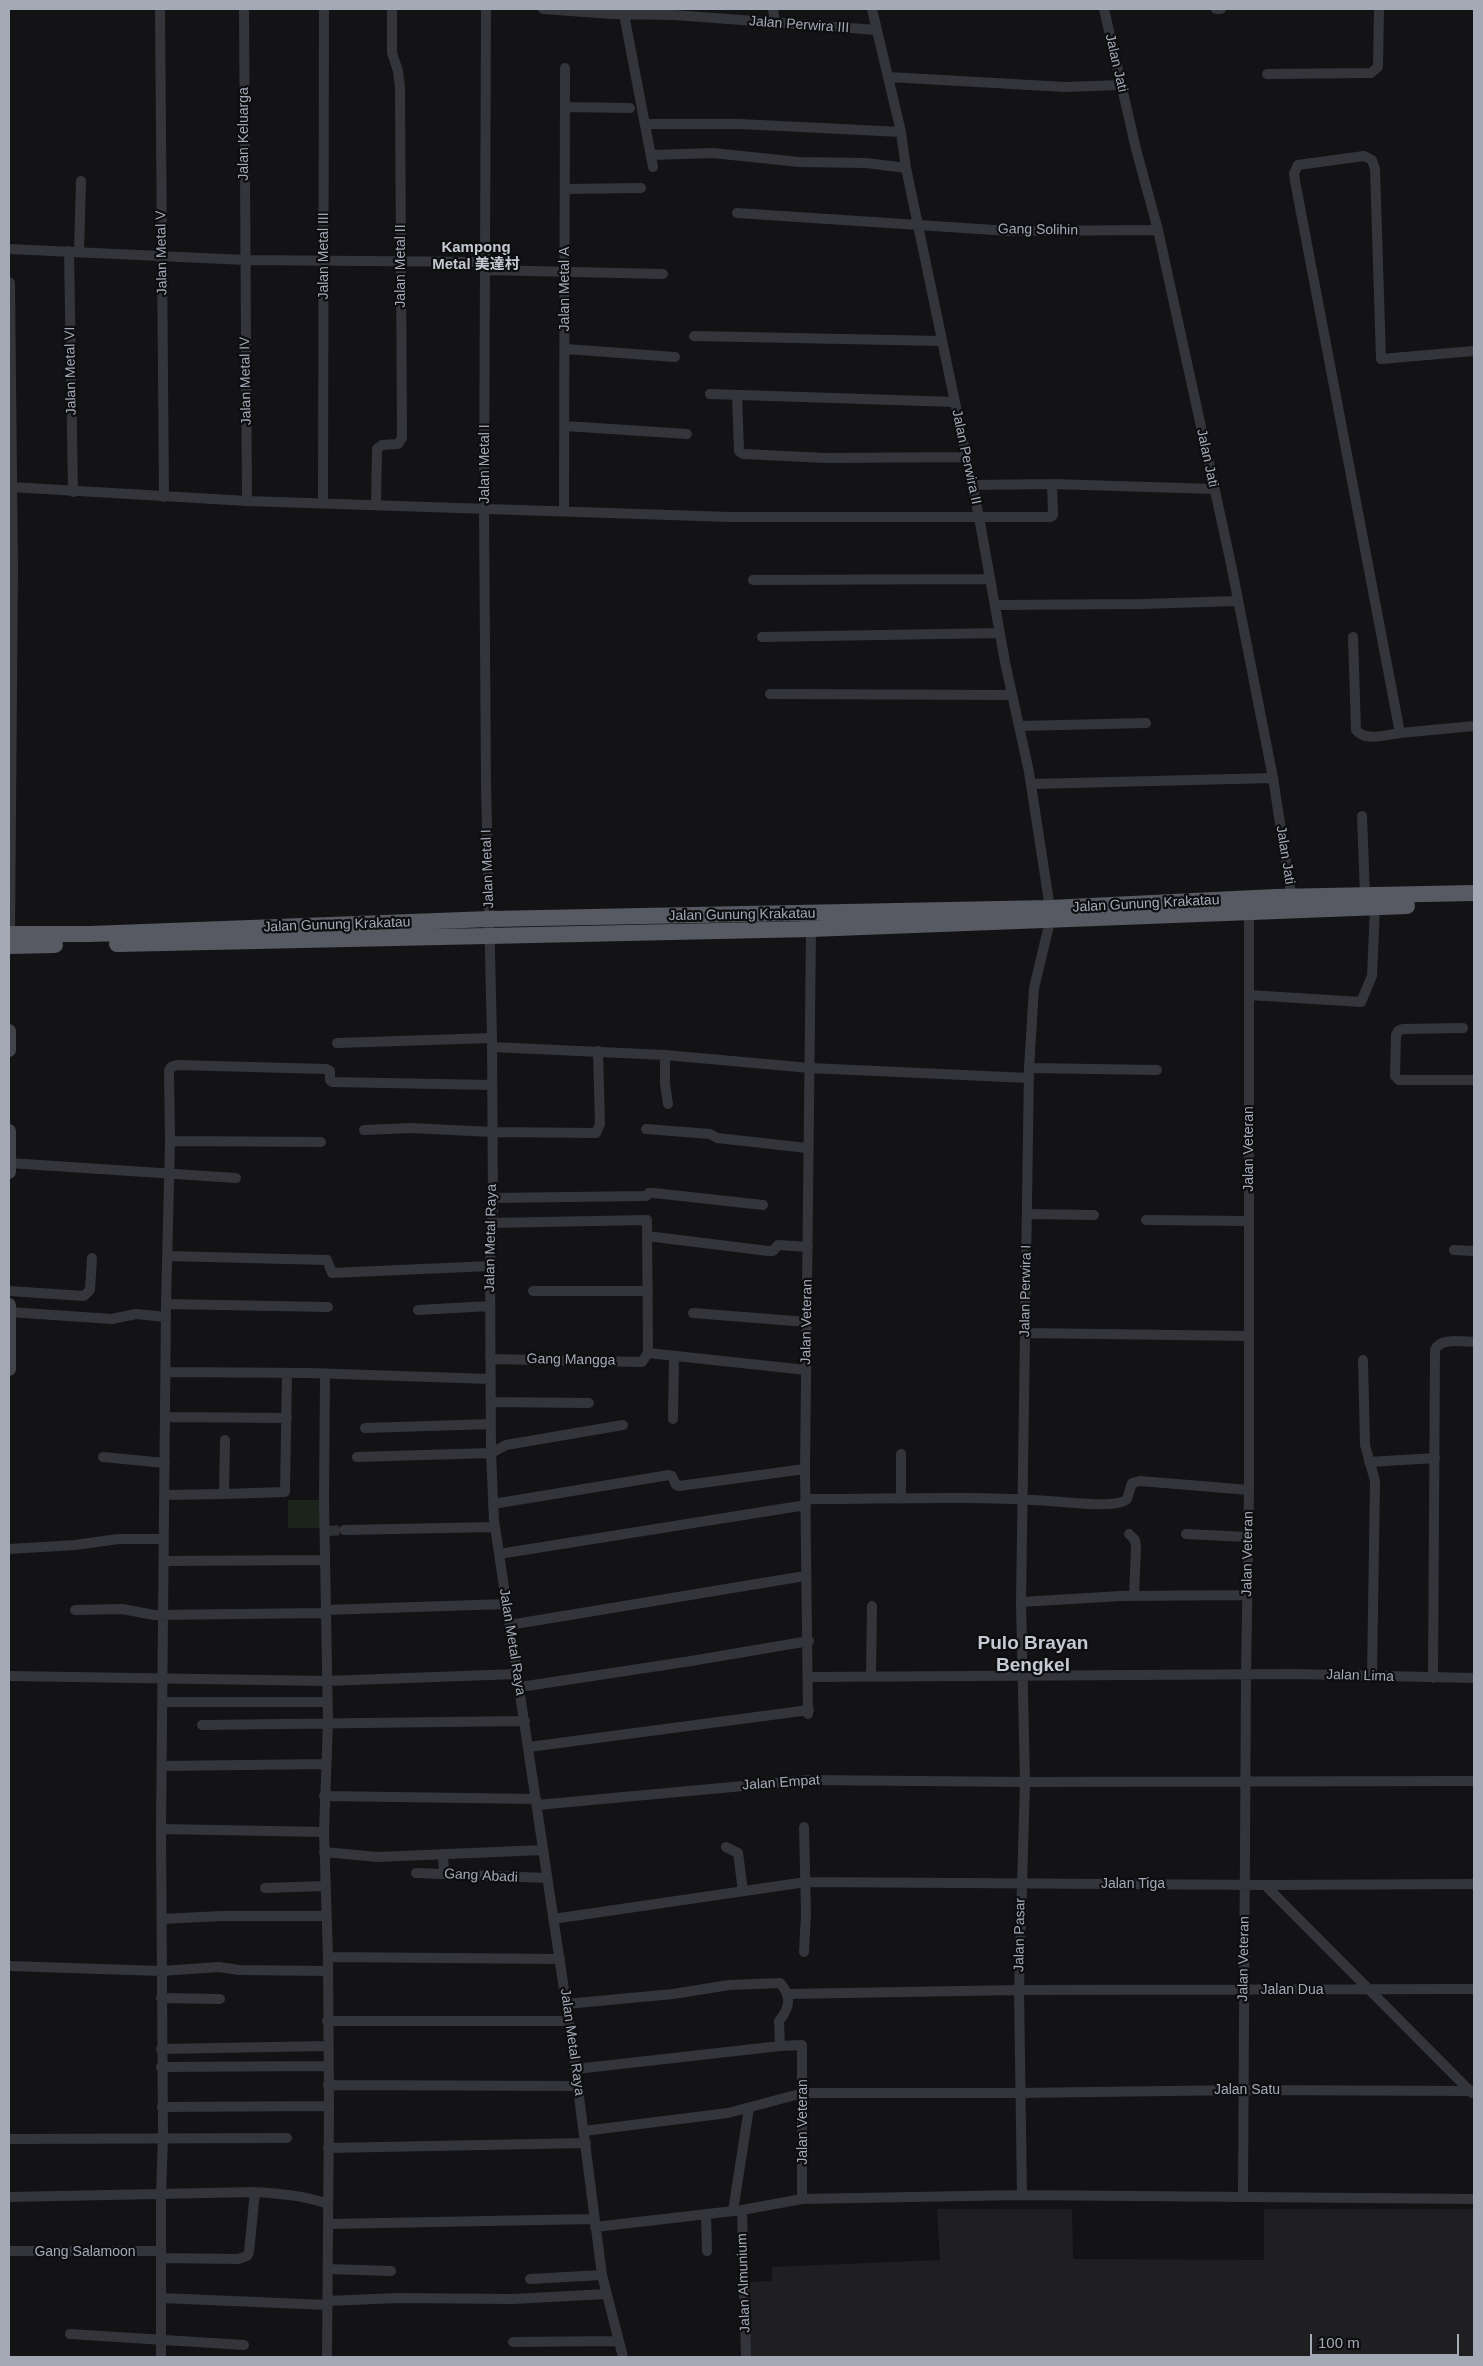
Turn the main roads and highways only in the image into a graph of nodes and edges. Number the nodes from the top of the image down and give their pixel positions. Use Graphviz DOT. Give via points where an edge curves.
graph roads {
  1 [pos="1474,893"];
  2 [pos="1370,901"];
  3 [pos="1292,903"];
  4 [pos="1474,904"];
  5 [pos="1050,914"];
  6 [pos="9,934"];
  7 [pos="9,946"];
  8 [pos="9,1032"];
  9 [pos="9,1050"];
  10 [pos="9,1131"];
  11 [pos="9,1163"];
  12 [pos="9,1172"];
  13 [pos="9,1304"];
  14 [pos="9,1312"];
  15 [pos="9,1331"];
  16 [pos="9,1344"];
  17 [pos="9,1369"];
  1 -- 2 [label="highway, Jalan Gunung Krakatau"];
  2 -- 3 [label="highway, Jalan Gunung Krakatau"];
  2 -- 4 [label="highway, Jalan Gunung Krakatau"];
  3 -- 5 [label="highway, Jalan Gunung Krakatau"];
  3 -- 5 [label="highway, Jalan Gunung Krakatau" via="1249,912"];
  5 -- 6 [label="highway, Jalan Gunung Krakatau" via="490,919 98,934"];
  5 -- 7 [label="highway, Jalan Gunung Krakatau" via="811,929"];
  8 -- 9 [label="main road"];
  10 -- 11 [label="main road"];
  11 -- 12 [label="main road"];
  13 -- 14 [label="main road"];
  14 -- 15 [label="main road"];
  15 -- 16 [label="main road"];
  16 -- 17 [label="main road"];
}
